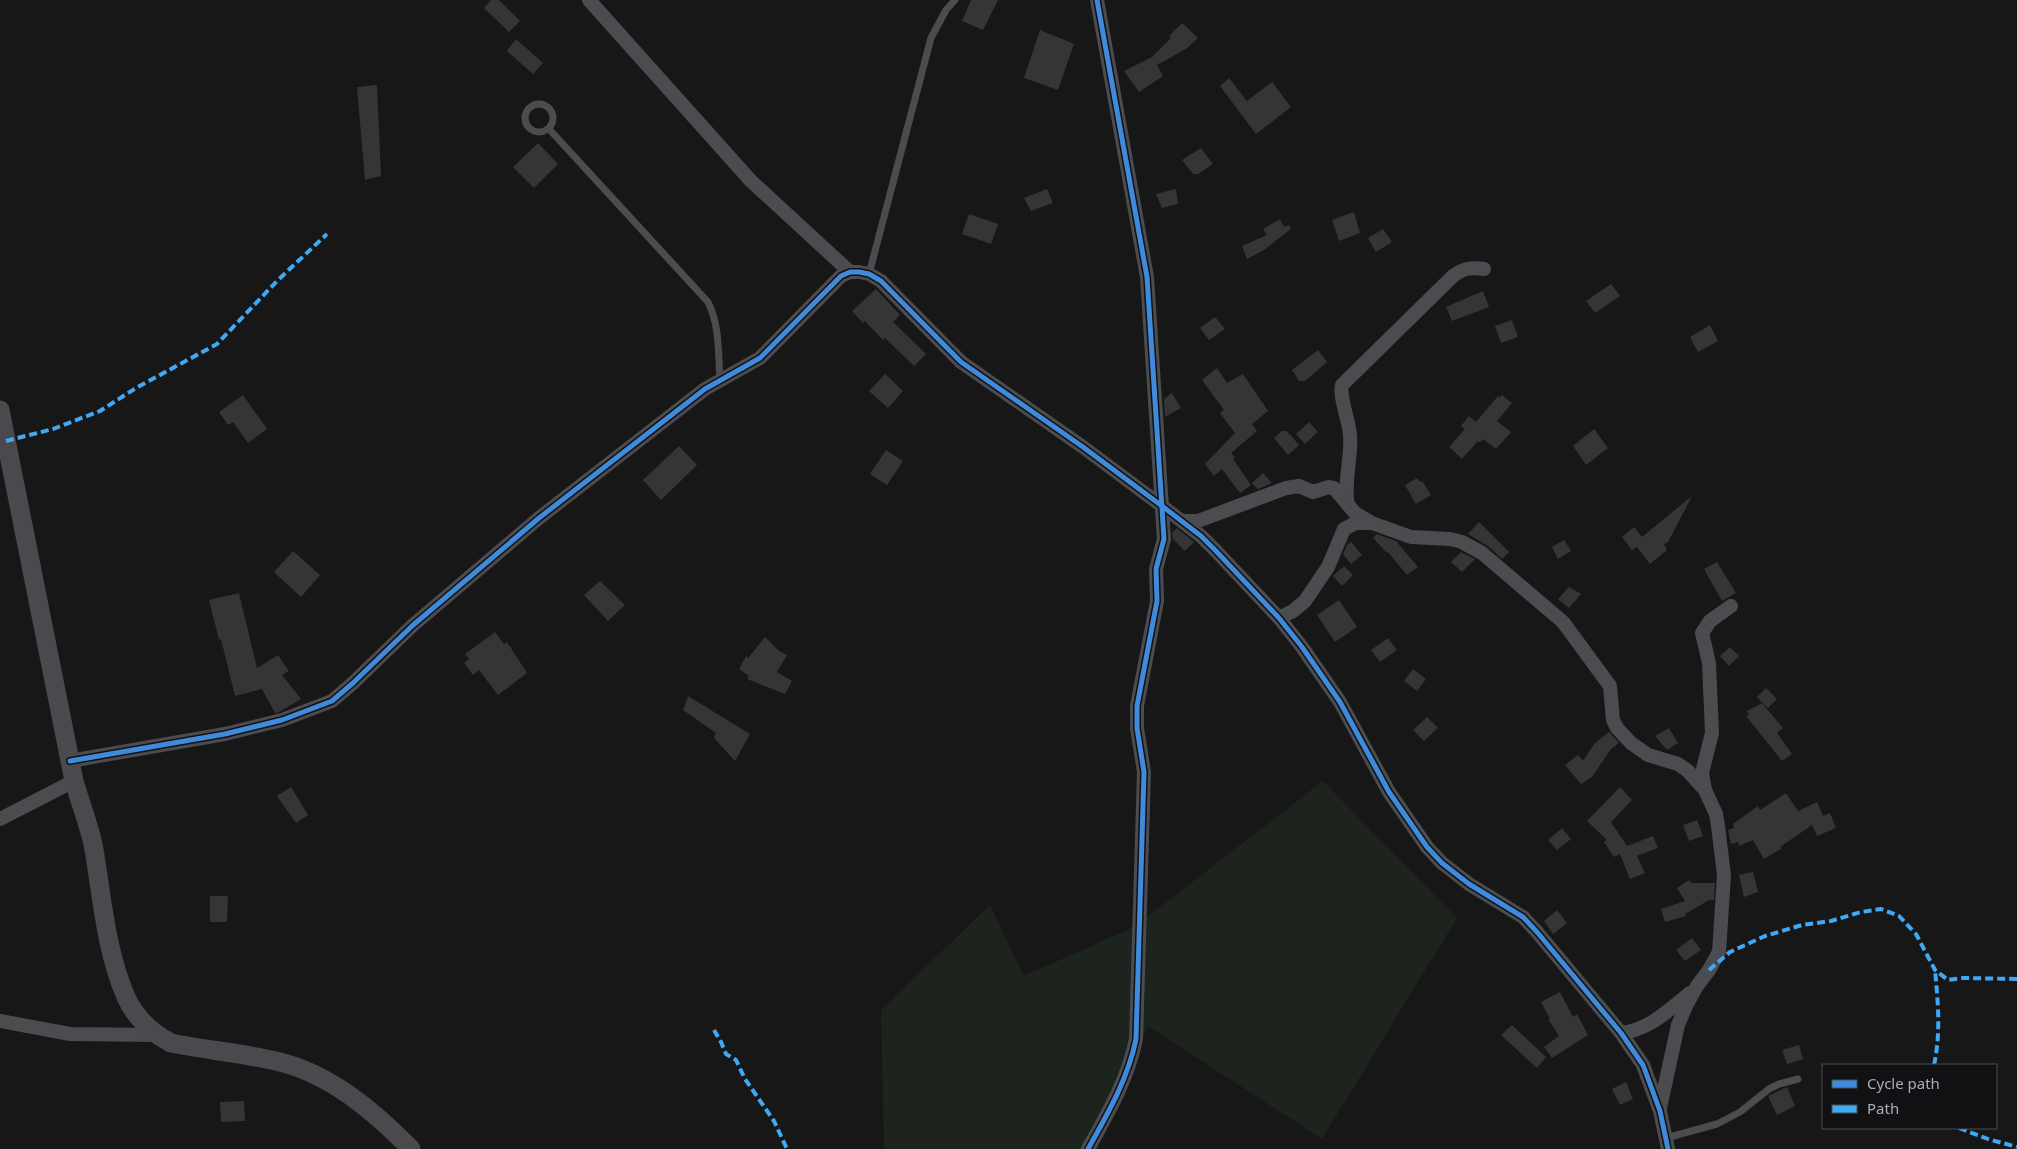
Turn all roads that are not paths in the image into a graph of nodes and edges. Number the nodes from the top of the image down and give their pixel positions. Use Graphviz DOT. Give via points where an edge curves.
graph roads {
  1 [pos="589,0"];
  2 [pos="955,0"];
  3 [pos="1097,0"];
  4 [pos="549,129"];
  5 [pos="1484,269"];
  6 [pos="850,272"];
  7 [pos="869,274"];
  8 [pos="720,379"];
  9 [pos="0,410"];
  10 [pos="1162,506"];
  11 [pos="1348,506"];
  12 [pos="1183,521"];
  13 [pos="1372,523"];
  14 [pos="1731,606"];
  15 [pos="1278,618"];
  16 [pos="70,761"];
  17 [pos="74,781"];
  18 [pos="1705,790"];
  19 [pos="0,819"];
  20 [pos="1697,986"];
  21 [pos="0,1021"];
  22 [pos="1621,1033"];
  23 [pos="157,1035"];
  24 [pos="1798,1079"];
  25 [pos="1660,1111"];
  26 [pos="1667,1144"];
  27 [pos="411,1149"];
  28 [pos="1088,1149"];
  1 -- 6 [label="street" via="750,181"];
  2 -- 7 [label="lane" via="930,38"];
  3 -- 10 [label="street" via="1147,277"];
  4 -- 4 [label="lane" via="538,133 528,128 524,118 529,108 539,104 550,108 554,118"];
  4 -- 8 [label="lane" via="708,302 717,326"];
  5 -- 11 [label="street" via="1472,267 1453,276 1342,385 1350,436"];
  6 -- 7 [label="street"];
  6 -- 8 [label="street" via="834,282 760,358"];
  7 -- 10 [label="street" via="881,281 961,362"];
  8 -- 16 [label="street" via="539,518 412,626 332,701 282,720 225,734"];
  9 -- 16 [label="street"];
  10 -- 12 [label="street"];
  10 -- 28 [label="street" via="1164,539 1156,569 1157,601 1137,706 1144,772 1136,1039 1134,1054 1119,1092"];
  11 -- 12 [label="street" via="1334,488 1313,492 1299,486 1198,522"];
  11 -- 13 [label="street"];
  12 -- 15 [label="street" via="1216,551"];
  13 -- 15 [label="street" via="1356,523 1344,529 1328,567 1305,601"];
  13 -- 18 [label="street" via="1411,537 1462,542 1482,554 1563,622 1610,686 1613,720 1626,738 1648,755 1678,764"];
  14 -- 18 [label="street" via="1710,621 1702,633 1709,663 1712,734 1702,773"];
  15 -- 22 [label="street" via="1340,702 1389,792 1427,847 1470,884 1523,917"];
  16 -- 17 [label="street"];
  17 -- 19 [label="street"];
  17 -- 23 [label="street" via="90,834 107,926 126,998"];
  18 -- 20 [label="street" via="1716,814 1724,891 1719,952"];
  20 -- 22 [label="street" via="1652,1023"];
  20 -- 25 [label="street" via="1678,1025"];
  21 -- 23 [label="street" via="70,1034"];
  22 -- 25 [label="street" via="1643,1065"];
  23 -- 27 [label="street" via="171,1043 277,1061 314,1075 363,1105"];
  24 -- 26 [label="lane" via="1769,1089 1723,1121"];
  25 -- 26 [label="street"];
}
